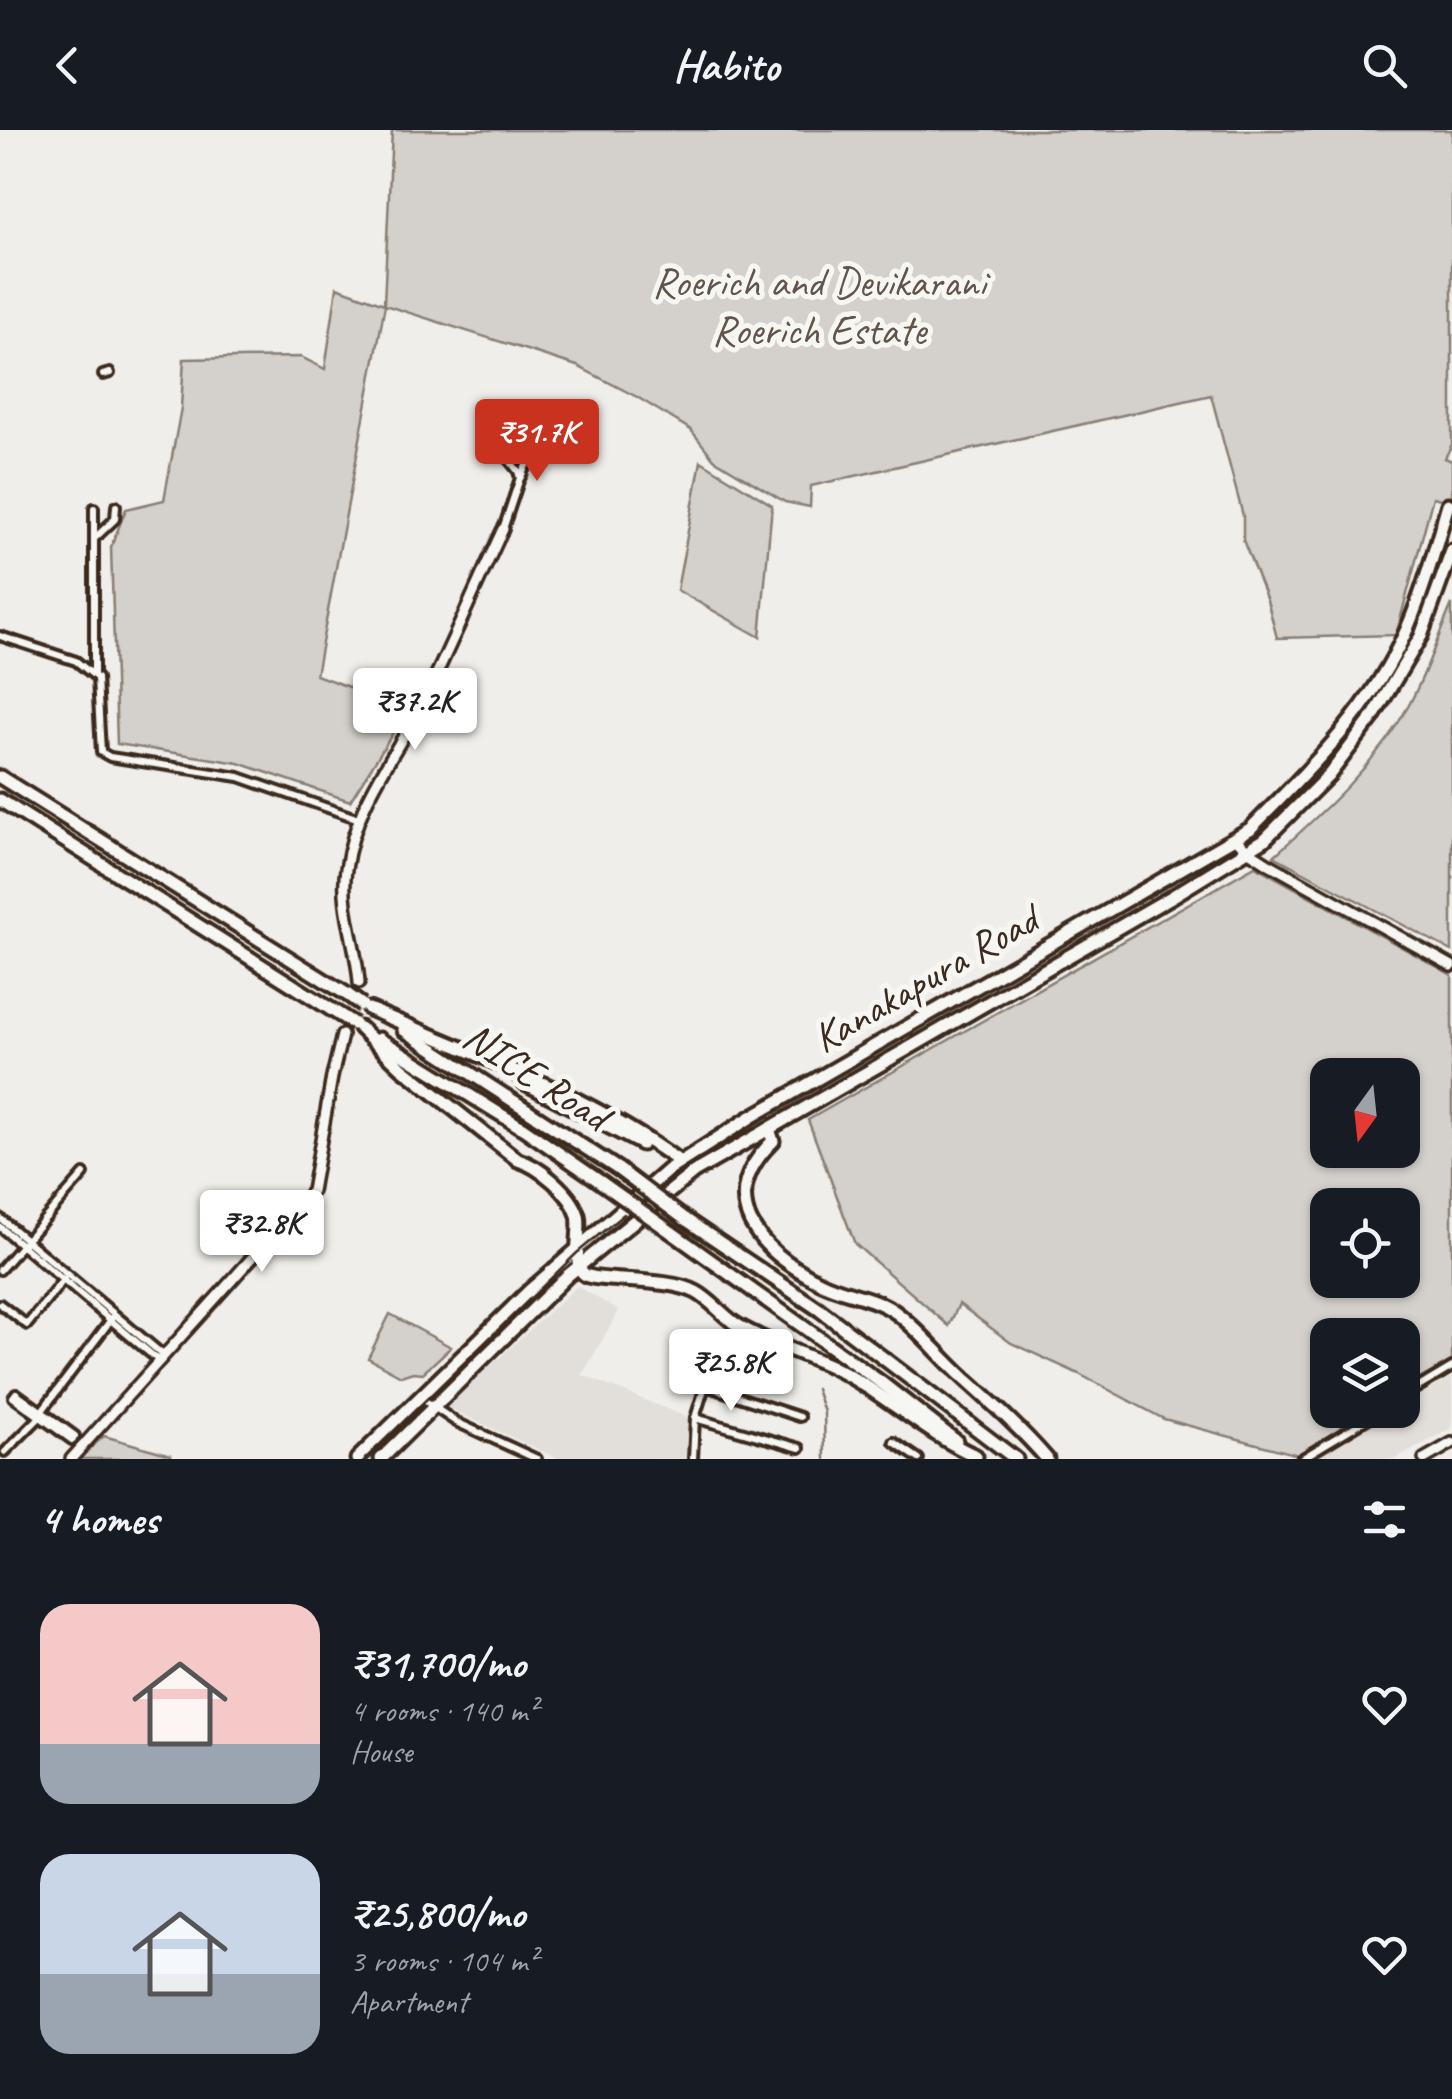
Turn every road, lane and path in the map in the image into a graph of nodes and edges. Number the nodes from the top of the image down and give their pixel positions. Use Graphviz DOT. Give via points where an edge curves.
graph roads {
  1 [pos="501,450"];
  2 [pos="532,452"];
  3 [pos="520,478"];
  4 [pos="1448,504"];
  5 [pos="116,506"];
  6 [pos="94,508"];
  7 [pos="503,529"];
  8 [pos="96,538"];
  9 [pos="1452,551"];
  10 [pos="1452,567"];
  11 [pos="1434,602"];
  12 [pos="0,636"];
  13 [pos="94,674"];
  14 [pos="0,777"];
  15 [pos="0,800"];
  16 [pos="359,819"];
  17 [pos="1235,838"];
  18 [pos="1246,850"];
  19 [pos="1452,966"];
  20 [pos="358,983"];
  21 [pos="366,1007"];
  22 [pos="357,1026"];
  23 [pos="342,1035"];
  24 [pos="836,1069"];
  25 [pos="846,1084"];
  26 [pos="769,1129"];
  27 [pos="680,1162"];
  28 [pos="84,1174"];
  29 [pos="0,1218"];
  30 [pos="0,1228"];
  31 [pos="22,1242"];
  32 [pos="579,1245"];
  33 [pos="578,1265"];
  34 [pos="0,1270"];
  35 [pos="65,1277"];
  36 [pos="0,1304"];
  37 [pos="113,1318"];
  38 [pos="161,1357"];
  39 [pos="1452,1367"];
  40 [pos="1420,1387"];
  41 [pos="420,1397"];
  42 [pos="433,1407"];
  43 [pos="41,1414"];
  44 [pos="800,1416"];
  45 [pos="695,1418"];
  46 [pos="1352,1428"];
  47 [pos="894,1442"];
  48 [pos="1452,1443"];
  49 [pos="800,1448"];
  50 [pos="5,1452"];
  51 [pos="978,1458"];
  52 [pos="71,1459"];
  53 [pos="357,1459"];
  54 [pos="382,1459"];
  55 [pos="537,1459"];
  56 [pos="693,1459"];
  57 [pos="919,1459"];
  58 [pos="1016,1459"];
  59 [pos="1047,1459"];
  60 [pos="1301,1459"];
  61 [pos="1424,1459"];
  1 -- 3 [label="street"];
  2 -- 3 [label="street"];
  3 -- 7 [label="street"];
  4 -- 17 [label="highway, Kanakapura Road" via="1406,629 1384,672 1314,766"];
  5 -- 8 [label="street" via="115,519"];
  6 -- 8 [label="street"];
  7 -- 16 [label="street" via="426,696"];
  8 -- 13 [label="street"];
  9 -- 11 [label="highway, Kanakapura Road"];
  10 -- 11 [label="street"];
  11 -- 18 [label="highway, Kanakapura Road" via="1407,662 1356,742 1277,827"];
  12 -- 13 [label="street" via="76,661"];
  13 -- 16 [label="street" via="101,752 239,777"];
  14 -- 21 [label="highway, NICE Road, bridge"];
  15 -- 22 [label="highway, NICE Road, bridge"];
  16 -- 20 [label="street" via="345,882"];
  17 -- 18 [label="street"];
  17 -- 24 [label="highway, Kanakapura Road"];
  18 -- 19 [label="street"];
  18 -- 25 [label="highway, Kanakapura Road"];
  21 -- 27 [label="highway" via="594,1106"];
  21 -- 58 [label="highway, NICE Road, bridge" via="618,1169"];
  22 -- 32 [label="highway" via="568,1198"];
  22 -- 51 [label="highway, NICE Road, bridge" via="602,1183"];
  23 -- 38 [label="street" via="312,1191"];
  24 -- 25 [label="highway"];
  24 -- 27 [label="highway, Kanakapura Road"];
  25 -- 26 [label="highway, Kanakapura Road"];
  26 -- 33 [label="highway, Kanakapura Road" via="694,1172"];
  26 -- 59 [label="highway" via="773,1141 756,1157 743,1191 754,1230 806,1274 900,1316"];
  27 -- 32 [label="highway, Kanakapura Road"];
  28 -- 31 [label="street"];
  29 -- 31 [label="street"];
  30 -- 31 [label="street"];
  31 -- 34 [label="street"];
  31 -- 35 [label="street"];
  32 -- 33 [label="highway"];
  32 -- 41 [label="highway, Kanakapura Road"];
  33 -- 42 [label="highway, Kanakapura Road"];
  33 -- 51 [label="highway" via="594,1278 646,1279 699,1293 735,1323 836,1368"];
  35 -- 36 [label="street" via="27,1325"];
  35 -- 37 [label="street"];
  37 -- 38 [label="street"];
  37 -- 43 [label="street"];
  38 -- 52 [label="street"];
  39 -- 40 [label="street"];
  41 -- 42 [label="street"];
  41 -- 53 [label="highway, Kanakapura Road"];
  42 -- 54 [label="highway, Kanakapura Road"];
  42 -- 55 [label="street"];
  43 -- 43 [label="street" via="75,1436 72,1440"];
  43 -- 50 [label="street"];
  44 -- 45 [label="street" via="708,1387"];
  45 -- 49 [label="street"];
  45 -- 56 [label="street"];
  46 -- 60 [label="street"];
  47 -- 57 [label="street"];
  48 -- 61 [label="street"];
}
